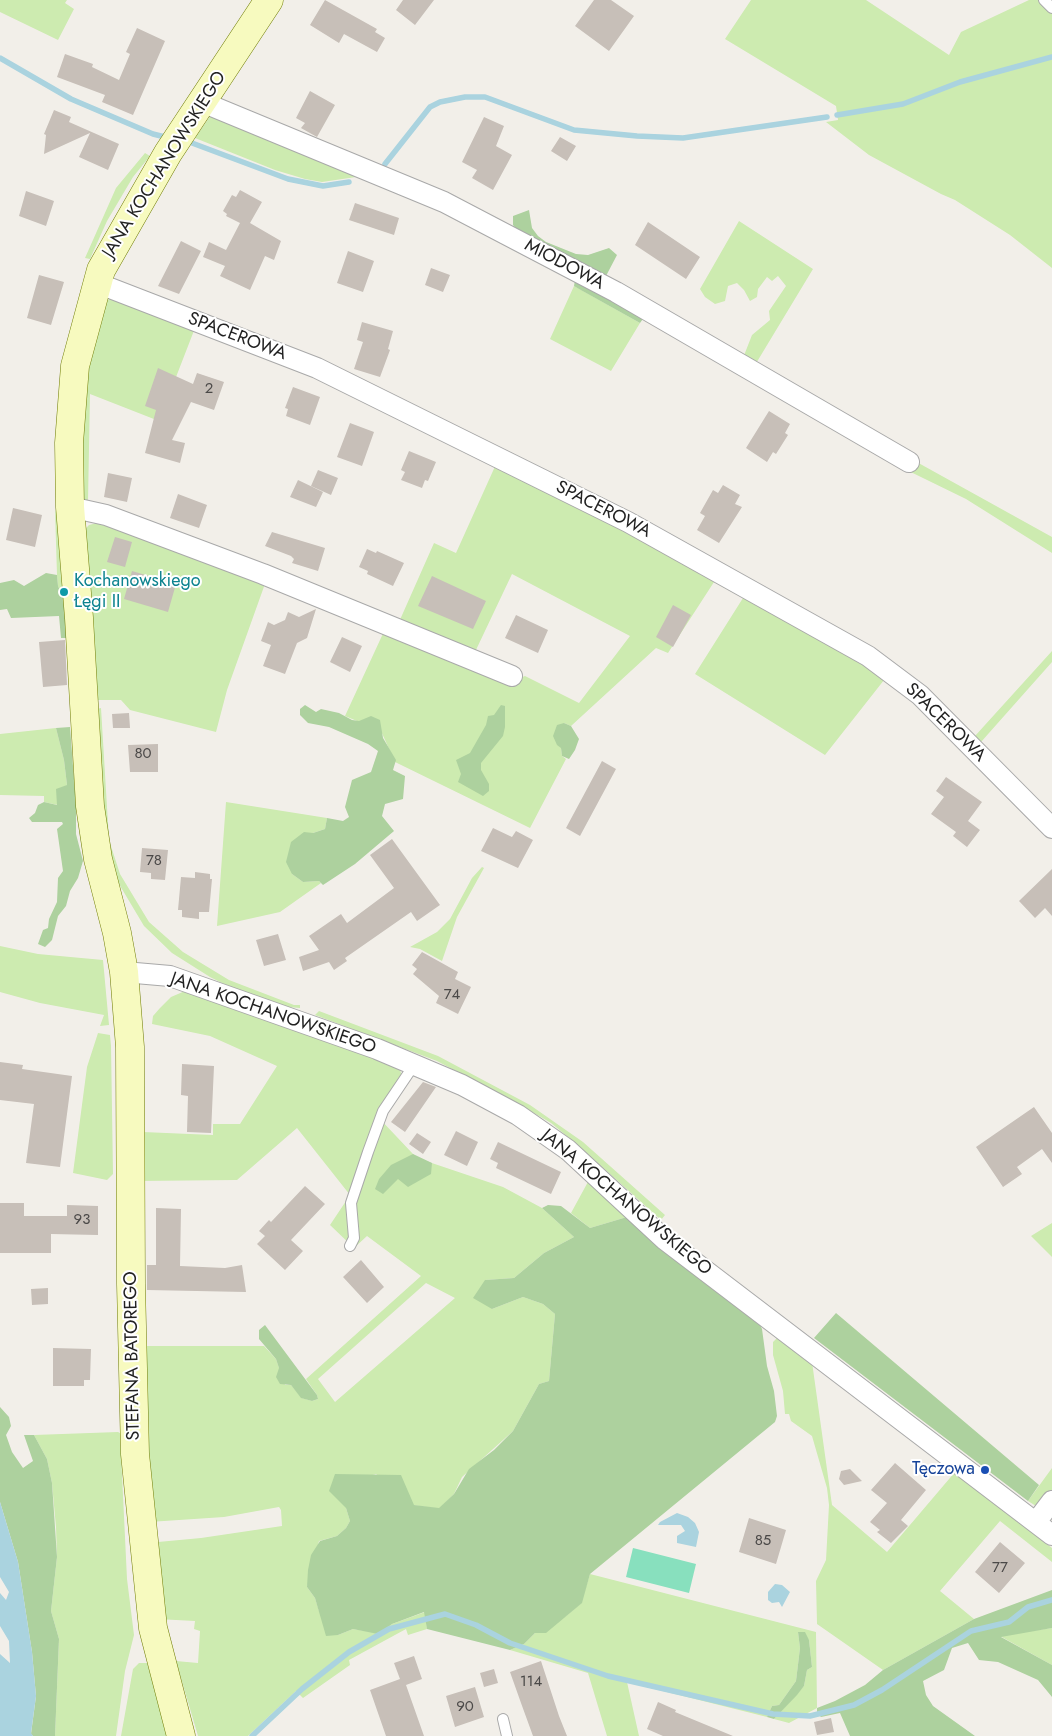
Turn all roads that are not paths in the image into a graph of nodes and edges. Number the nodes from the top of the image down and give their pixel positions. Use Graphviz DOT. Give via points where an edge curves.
graph roads {
  1 [pos="269,0"];
  2 [pos="1044,0"];
  3 [pos="1052,8"];
  4 [pos="202,102"];
  5 [pos="97,283"];
  6 [pos="908,462"];
  7 [pos="70,506"];
  8 [pos="512,676"];
  9 [pos="1052,828"];
  10 [pos="124,972"];
  11 [pos="414,1065"];
  12 [pos="350,1246"];
  13 [pos="1052,1501"];
  14 [pos="1036,1522"];
  15 [pos="1052,1535"];
  16 [pos="504,1719"];
  17 [pos="181,1736"];
  18 [pos="507,1736"];
  1 -- 4 [label="street, JANA KOCHANOWSKIEGO"];
  2 -- 3 [label="lane"];
  4 -- 5 [label="street, JANA KOCHANOWSKIEGO" via="168,153 101,270"];
  4 -- 6 [label="street, MIODOWA" via="444,202 616,292"];
  5 -- 7 [label="street, JANA KOCHANOWSKIEGO" via="75,366 69,443"];
  5 -- 9 [label="street, SPACEROWA" via="325,372 628,522 868,656 920,694"];
  7 -- 8 [label="street" via="106,515 263,574"];
  7 -- 10 [label="street, JANA KOCHANOWSKIEGO" via="80,618 90,806 98,859"];
  10 -- 11 [label="street, JANA KOCHANOWSKIEGO" via="170,976"];
  10 -- 17 [label="street, STEFANA BATOREGO" via="130,1047 130,1276 135,1454 153,1628"];
  11 -- 12 [label="lane" via="383,1111 368,1152 352,1203 354,1238"];
  11 -- 14 [label="street, JANA KOCHANOWSKIEGO" via="462,1085 518,1116 568,1150 661,1236"];
  13 -- 14 [label="street"];
  14 -- 15 [label="street, JANA KOCHANOWSKIEGO"];
  16 -- 18 [label="lane"];
}
